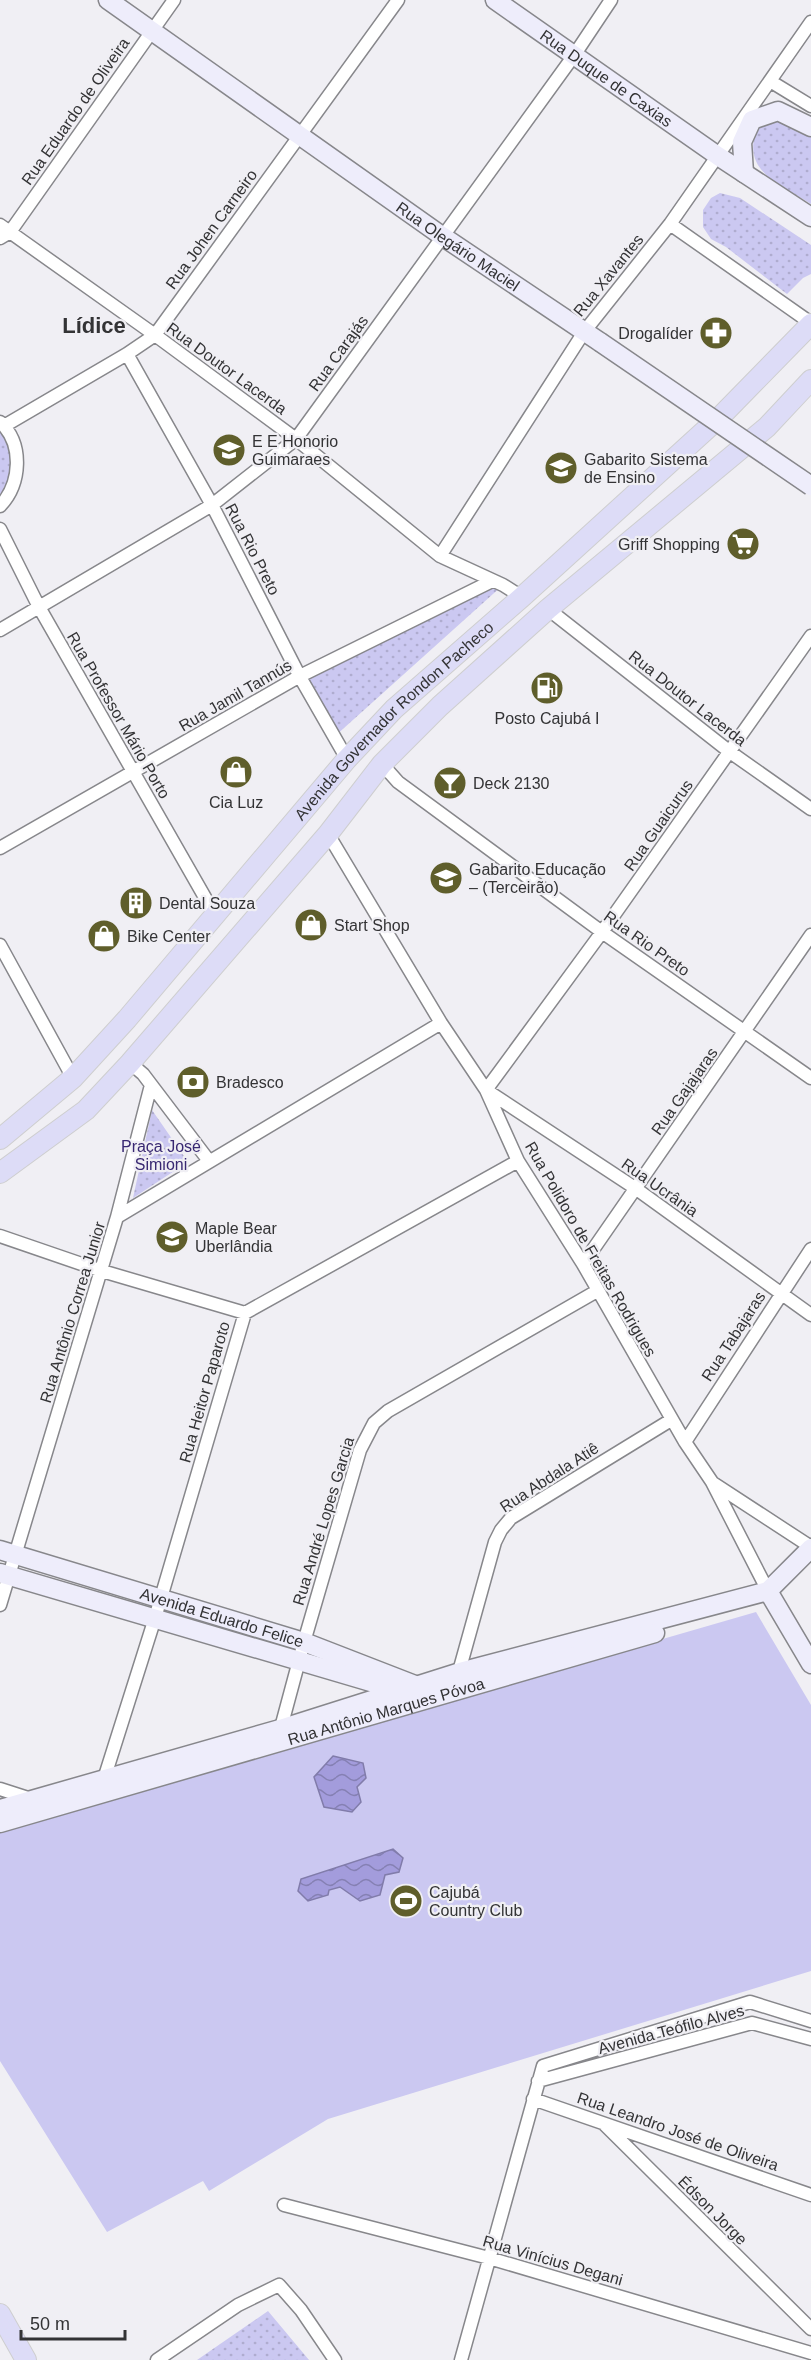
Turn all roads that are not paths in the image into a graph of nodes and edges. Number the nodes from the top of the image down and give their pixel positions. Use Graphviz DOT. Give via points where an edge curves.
graph roads {
  1 [pos="108,0"];
  2 [pos="174,0"];
  3 [pos="398,0"];
  4 [pos="495,0"];
  5 [pos="611,0"];
  6 [pos="811,22"];
  7 [pos="152,30"];
  8 [pos="575,54"];
  9 [pos="770,81"];
  10 [pos="811,106"];
  11 [pos="811,127"];
  12 [pos="300,135"];
  13 [pos="718,156"];
  14 [pos="744,173"];
  15 [pos="811,217"];
  16 [pos="670,224"];
  17 [pos="3,232"];
  18 [pos="442,236"];
  19 [pos="811,324"];
  20 [pos="584,332"];
  21 [pos="155,335"];
  22 [pos="126,354"];
  23 [pos="811,380"];
  24 [pos="2,424"];
  25 [pos="296,439"];
  26 [pos="811,486"];
  27 [pos="0,506"];
  28 [pos="212,506"];
  29 [pos="0,529"];
  30 [pos="440,556"];
  31 [pos="492,581"];
  32 [pos="522,597"];
  33 [pos="39,607"];
  34 [pos="548,609"];
  35 [pos="0,630"];
  36 [pos="811,636"];
  37 [pos="300,676"];
  38 [pos="730,752"];
  39 [pos="347,759"];
  40 [pos="382,764"];
  41 [pos="133,773"];
  42 [pos="811,810"];
  43 [pos="328,834"];
  44 [pos="0,848"];
  45 [pos="215,915"];
  46 [pos="602,932"];
  47 [pos="811,935"];
  48 [pos="0,945"];
  49 [pos="441,1023"];
  50 [pos="745,1032"];
  51 [pos="130,1063"];
  52 [pos="73,1078"];
  53 [pos="811,1078"];
  54 [pos="151,1085"];
  55 [pos="486,1090"];
  56 [pos="0,1139"];
  57 [pos="209,1161"];
  58 [pos="518,1161"];
  59 [pos="0,1173"];
  60 [pos="635,1188"];
  61 [pos="117,1217"];
  62 [pos="0,1236"];
  63 [pos="811,1249"];
  64 [pos="583,1264"];
  65 [pos="102,1271"];
  66 [pos="597,1291"];
  67 [pos="780,1293"];
  68 [pos="245,1313"];
  69 [pos="811,1315"];
  70 [pos="672,1419"];
  71 [pos="685,1442"];
  72 [pos="712,1482"];
  73 [pos="811,1547"];
  74 [pos="8,1553"];
  75 [pos="5,1574"];
  76 [pos="770,1594"];
  77 [pos="161,1599"];
  78 [pos="0,1605"];
  79 [pos="155,1618"];
  80 [pos="304,1642"];
  81 [pos="299,1660"];
  82 [pos="811,1664"];
  83 [pos="460,1672"];
  84 [pos="427,1693"];
  85 [pos="279,1736"];
  86 [pos="104,1779"];
  87 [pos="0,1789"];
  88 [pos="32,1800"];
  89 [pos="0,1809"];
  90 [pos="8,1821"];
  91 [pos="750,2002"];
  92 [pos="798,2017"];
  93 [pos="811,2021"];
  94 [pos="752,2022"];
  95 [pos="792,2034"];
  96 [pos="811,2039"];
  97 [pos="538,2081"];
  98 [pos="533,2099"];
  99 [pos="602,2123"];
  100 [pos="811,2195"];
  101 [pos="284,2205"];
  102 [pos="489,2258"];
  103 [pos="0,2314"];
  104 [pos="811,2329"];
  105 [pos="811,2353"];
  106 [pos="26,2360"];
  107 [pos="157,2360"];
  108 [pos="335,2360"];
  109 [pos="461,2360"];
  1 -- 7 [label="street, Rua Olegário Maciel"];
  2 -- 7 [label="street, Rua Eduardo de Oliveira"];
  3 -- 12 [label="street, Rua Johen Carneiro"];
  4 -- 8 [label="street, Rua Duque de Caxias"];
  5 -- 8 [label="street, Rua Carajás"];
  6 -- 9 [label="street, Rua Xavantes"];
  7 -- 12 [label="street, Rua Olegário Maciel"];
  7 -- 17 [label="street, Rua Eduardo de Oliveira"];
  8 -- 13 [label="street, Rua Duque de Caxias"];
  8 -- 18 [label="street, Rua Carajás"];
  9 -- 10 [label="street"];
  9 -- 13 [label="street, Rua Xavantes"];
  11 -- 14 [label="street" via="778,111 752,120 742,142"];
  12 -- 18 [label="street, Rua Olegário Maciel"];
  12 -- 21 [label="street, Rua Johen Carneiro"];
  13 -- 14 [label="street, Rua Duque de Caxias"];
  13 -- 16 [label="street, Rua Xavantes"];
  14 -- 15 [label="street, Rua Duque de Caxias"];
  16 -- 19 [label="street"];
  16 -- 20 [label="street, Rua Xavantes"];
  17 -- 21 [label="street, Rua Doutor Lacerda"];
  18 -- 20 [label="street, Rua Olegário Maciel"];
  18 -- 25 [label="street, Rua Carajás"];
  19 -- 32 [label="main road, Avenida Governador Rondon Pacheco" via="721,416"];
  20 -- 26 [label="street, Rua Olegário Maciel, bridge"];
  20 -- 30 [label="street, Rua Xavantes"];
  21 -- 22 [label="street, Rua Johen Carneiro"];
  21 -- 25 [label="street, Rua Doutor Lacerda"];
  22 -- 24 [label="street, Rua Johen Carneiro"];
  22 -- 28 [label="street, Rua Rio Preto"];
  23 -- 34 [label="main road, Avenida Governador Rondon Pacheco" via="766,427"];
  24 -- 27 [label="street" via="16,451 17,465 10,492"];
  25 -- 28 [label="street, Rua Carajás"];
  25 -- 30 [label="street, Rua Doutor Lacerda"];
  28 -- 33 [label="street, Rua Carajás"];
  28 -- 37 [label="street, Rua Rio Preto"];
  29 -- 33 [label="street, Rua Professor Mário Porto"];
  30 -- 31 [label="street, Rua Doutor Lacerda"];
  31 -- 32 [label="street, Rua Doutor Lacerda"];
  31 -- 37 [label="street, Rua Jamil Tannús"];
  32 -- 39 [label="main road, Avenida Governador Rondon Pacheco" via="394,709"];
  33 -- 35 [label="street, Rua Carajás"];
  33 -- 41 [label="street, Rua Professor Mário Porto"];
  34 -- 38 [label="street, Rua Doutor Lacerda"];
  34 -- 40 [label="main road, Avenida Governador Rondon Pacheco"];
  36 -- 38 [label="street, Rua Guaicurus"];
  37 -- 39 [label="street, Rua Rio Preto"];
  37 -- 41 [label="street, Rua Jamil Tannús"];
  38 -- 42 [label="street, Rua Doutor Lacerda"];
  38 -- 46 [label="street, Rua Guaicurus"];
  39 -- 45 [label="main road, Avenida Governador Rondon Pacheco"];
  40 -- 43 [label="main road, Avenida Governador Rondon Pacheco"];
  40 -- 46 [label="street, Rua Rio Preto" via="398,782"];
  41 -- 44 [label="street, Rua Jamil Tannús"];
  41 -- 45 [label="street, Rua Professor Mário Porto"];
  43 -- 49 [label="street, Rua Polidoro de Freitas Rodrigues"];
  43 -- 51 [label="main road, Avenida Governador Rondon Pacheco"];
  45 -- 52 [label="main road, Avenida Governador Rondon Pacheco"];
  46 -- 50 [label="street, Rua Rio Preto"];
  46 -- 55 [label="street, Rua Guaicurus"];
  47 -- 50 [label="street, Rua Gajajaras"];
  48 -- 52 [label="street"];
  49 -- 55 [label="street, Rua Polidoro de Freitas Rodrigues"];
  49 -- 57 [label="street, Rua Antônio Correa Junior"];
  50 -- 53 [label="street, Rua Rio Preto"];
  50 -- 60 [label="street, Rua Gajajaras"];
  51 -- 54 [label="street"];
  51 -- 59 [label="main road, Avenida Governador Rondon Pacheco" via="86,1110"];
  52 -- 56 [label="main road, Avenida Governador Rondon Pacheco"];
  54 -- 57 [label="street"];
  54 -- 61 [label="street"];
  55 -- 58 [label="street, Rua Polidoro de Freitas Rodrigues"];
  55 -- 60 [label="street, Rua Ucrânia"];
  57 -- 61 [label="street, Rua Antônio Correa Junior"];
  58 -- 64 [label="street, Rua Polidoro de Freitas Rodrigues"];
  58 -- 68 [label="street, Rua Heitor Paparoto"];
  60 -- 64 [label="street, Rua Gajajaras"];
  60 -- 67 [label="street, Rua Ucrânia"];
  61 -- 65 [label="street, Rua Antônio Correa Junior"];
  62 -- 65 [label="street"];
  63 -- 67 [label="street, Rua Tabajaras"];
  64 -- 66 [label="street, Rua Polidoro de Freitas Rodrigues"];
  65 -- 68 [label="street"];
  65 -- 74 [label="street, Rua Antônio Correa Junior"];
  66 -- 70 [label="street, Rua Polidoro de Freitas Rodrigues"];
  66 -- 80 [label="street, Rua André Lopes Garcia" via="388,1411 374,1423 360,1450"];
  67 -- 69 [label="street, Rua Ucrânia"];
  67 -- 71 [label="street, Rua Tabajaras"];
  68 -- 77 [label="street, Rua Heitor Paparoto"];
  70 -- 71 [label="street, Rua Polidoro de Freitas Rodrigues"];
  70 -- 83 [label="street, Rua Abdala Atiê" via="505,1524 495,1542"];
  71 -- 72 [label="street, Rua Polidoro de Freitas Rodrigues"];
  72 -- 73 [label="street"];
  72 -- 76 [label="street, Rua Polidoro de Freitas Rodrigues"];
  73 -- 76 [label="street"];
  74 -- 75 [label="street, Rua Antônio Correa Junior"];
  74 -- 77 [label="street, Avenida Eduardo Felice"];
  75 -- 78 [label="street, Rua Antônio Correa Junior"];
  75 -- 79 [label="street, Avenida Eduardo Felice"];
  76 -- 82 [label="street"];
  76 -- 83 [label="street, Rua Antônio Marques Póvoa"];
  76 -- 84 [label="street, Rua Antônio Marques Póvoa"];
  77 -- 79 [label="street, Rua Heitor Paparoto"];
  77 -- 80 [label="street, Avenida Eduardo Felice"];
  79 -- 81 [label="street, Avenida Eduardo Felice"];
  79 -- 86 [label="street, Rua Heitor Paparoto"];
  80 -- 81 [label="street, Rua André Lopes Garcia"];
  80 -- 84 [label="street, Avenida Eduardo Felice"];
  81 -- 84 [label="street, Avenida Eduardo Felice"];
  81 -- 85 [label="street, Rua André Lopes Garcia"];
  83 -- 84 [label="street, Rua Antônio Marques Póvoa"];
  83 -- 84 [label="street, Rua Abdala Atiê"];
  84 -- 85 [label="street, Rua Antônio Marques Póvoa"];
  84 -- 85 [label="street, Rua Antônio Marques Póvoa"];
  85 -- 86 [label="street, Rua Antônio Marques Póvoa"];
  85 -- 90 [label="street, Rua Antônio Marques Póvoa"];
  86 -- 88 [label="street, Rua Antônio Marques Póvoa"];
  87 -- 88 [label="street"];
  88 -- 89 [label="street, Rua Antônio Marques Póvoa"];
  88 -- 90 [label="street"];
  91 -- 92 [label="street, Avenida Teófilo Alves"];
  91 -- 94 [label="street"];
  91 -- 97 [label="street, Avenida Teófilo Alves" via="543,2066"];
  92 -- 93 [label="street, Avenida Teófilo Alves"];
  92 -- 95 [label="street"];
  94 -- 95 [label="street, Avenida Teófilo Alves"];
  94 -- 97 [label="street, Avenida Teófilo Alves"];
  95 -- 96 [label="street, Avenida Teófilo Alves"];
  97 -- 98 [label="street"];
  98 -- 99 [label="street, Rua Leandro José de Oliveira"];
  98 -- 102 [label="street"];
  99 -- 100 [label="street, Rua Leandro José de Oliveira"];
  99 -- 104 [label="street, Édson Jorge"];
  101 -- 102 [label="street, Rua Vinícius Degani"];
  102 -- 105 [label="street, Rua Vinícius Degani"];
  102 -- 109 [label="street"];
  103 -- 106 [label="main road"];
  107 -- 108 [label="street" via="238,2305 279,2285"];
}
